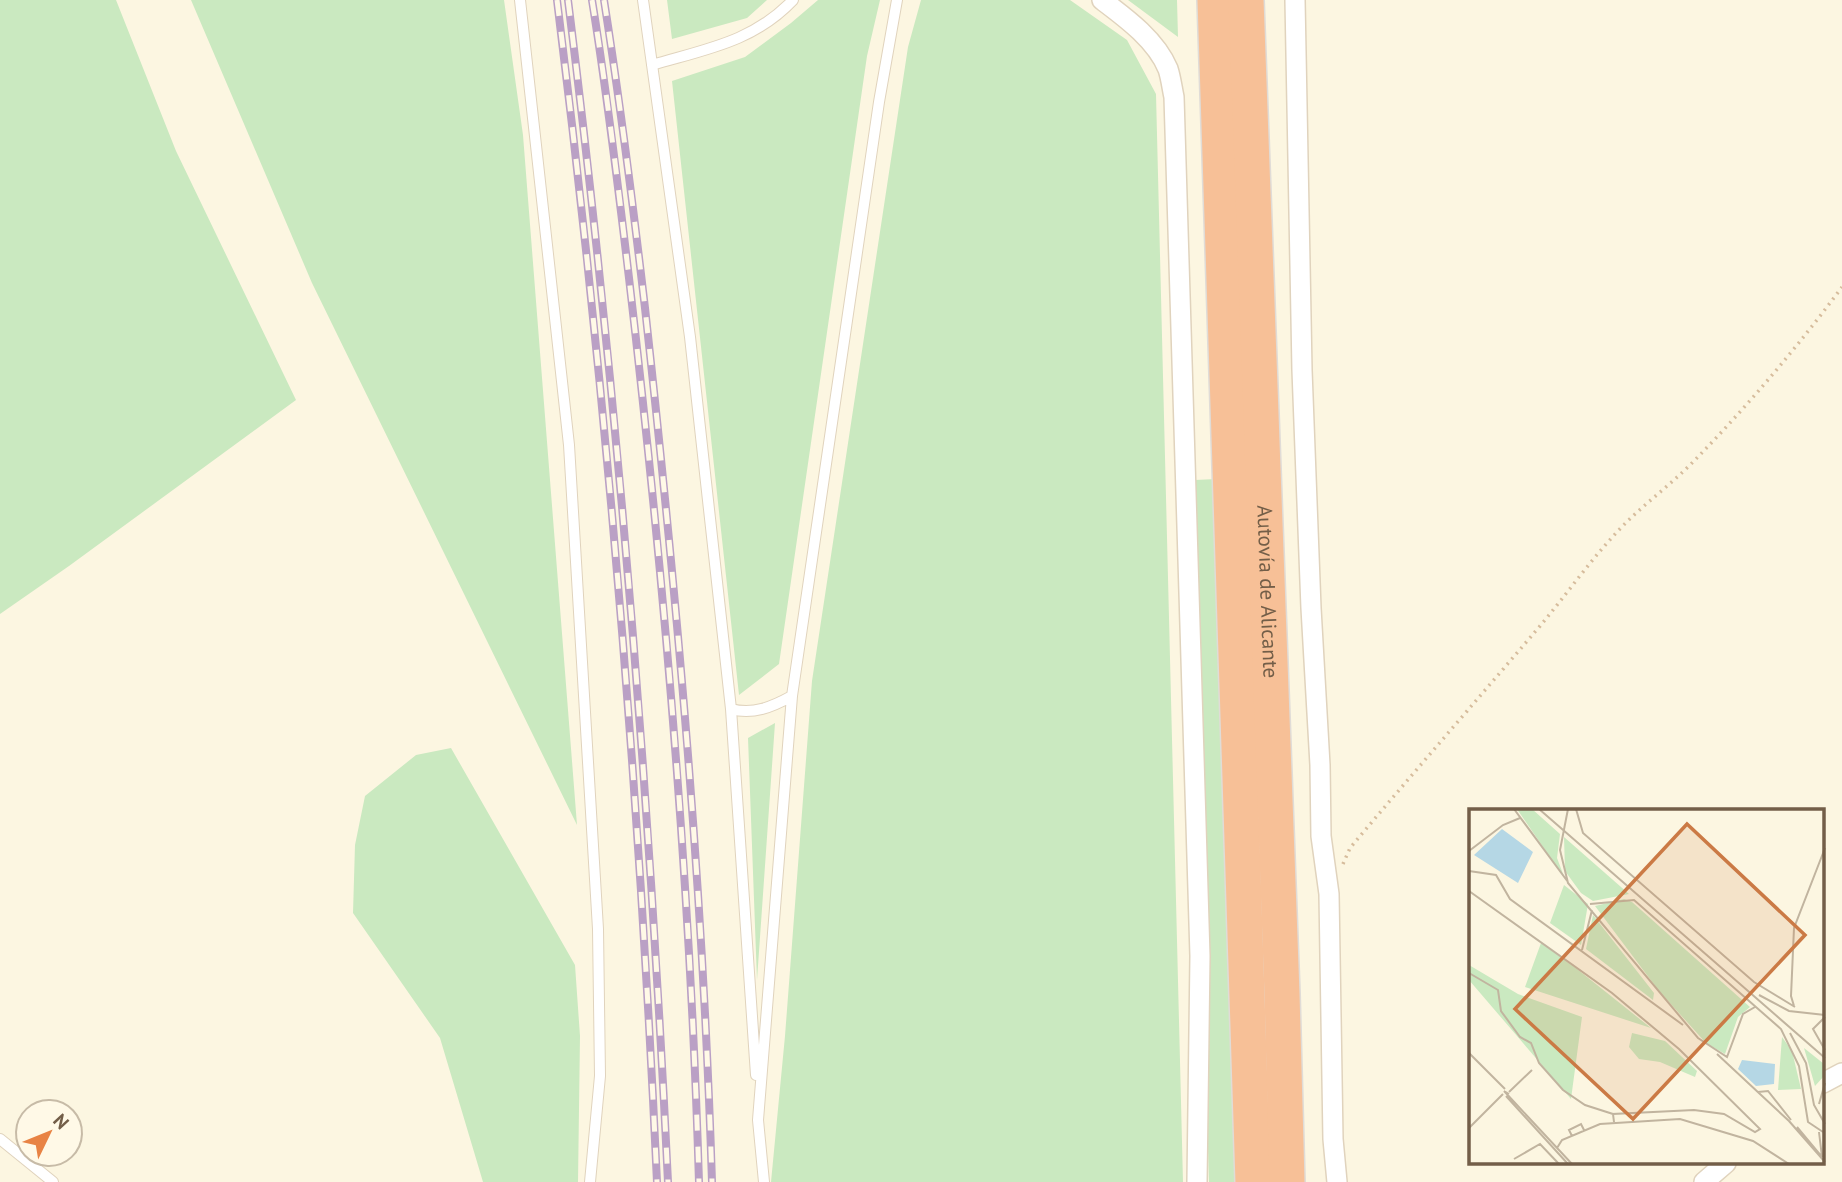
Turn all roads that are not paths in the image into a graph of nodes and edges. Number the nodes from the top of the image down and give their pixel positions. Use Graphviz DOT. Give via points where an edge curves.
graph roads {
  1 [pos="520,0"];
  2 [pos="643,0"];
  3 [pos="793,0"];
  4 [pos="897,0"];
  5 [pos="1102,0"];
  6 [pos="1215,0"];
  7 [pos="1246,0"];
  8 [pos="1295,0"];
  9 [pos="652,65"];
  10 [pos="792,696"];
  11 [pos="730,709"];
  12 [pos="1842,1073"];
  13 [pos="1825,1082"];
  14 [pos="759,1112"];
  15 [pos="0,1139"];
  16 [pos="1725,1164"];
  17 [pos="53,1182"];
  18 [pos="590,1182"];
  19 [pos="764,1182"];
  20 [pos="1197,1182"];
  21 [pos="1253,1182"];
  22 [pos="1287,1182"];
  23 [pos="1337,1182"];
  24 [pos="1704,1182"];
  1 -- 18 [label="lane" via="569,445 597,902 600,1076"];
  2 -- 9 [label="lane"];
  3 -- 9 [label="lane" via="743,38"];
  4 -- 10 [label="lane"];
  5 -- 20 [label="street" via="1161,55 1174,97 1200,956"];
  6 -- 21 [label="highway, Autovía de Alicante"];
  7 -- 22 [label="highway, Autovía de Alicante"];
  8 -- 23 [label="street" via="1309,568 1321,836 1329,894"];
  9 -- 11 [label="lane" via="690,337"];
  10 -- 11 [label="lane" via="767,709"];
  10 -- 14 [label="lane"];
  11 -- 14 [label="lane"];
  12 -- 13 [label="street"];
  14 -- 19 [label="lane"];
  15 -- 17 [label="lane"];
  16 -- 24 [label="street"];
}
